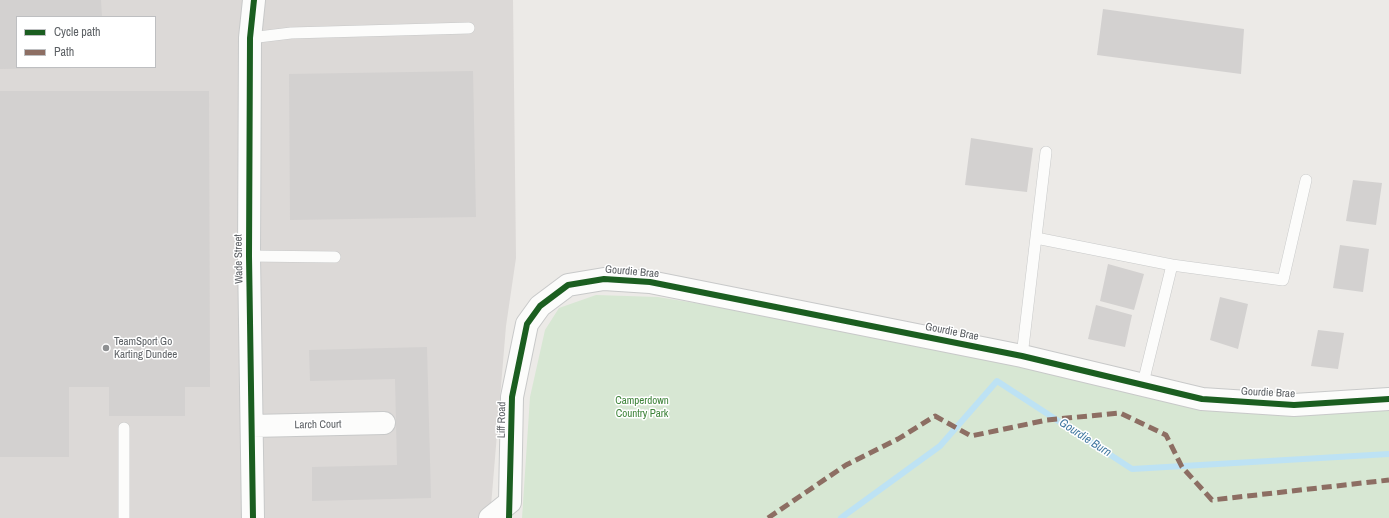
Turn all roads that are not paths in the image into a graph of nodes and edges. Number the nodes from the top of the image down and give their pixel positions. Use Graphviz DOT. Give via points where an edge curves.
graph roads {
  1 [pos="254,0"];
  2 [pos="469,28"];
  3 [pos="250,38"];
  4 [pos="1046,152"];
  5 [pos="1306,180"];
  6 [pos="1036,238"];
  7 [pos="249,256"];
  8 [pos="335,257"];
  9 [pos="1172,265"];
  10 [pos="527,324"];
  11 [pos="1022,356"];
  12 [pos="1143,384"];
  13 [pos="1389,399"];
  14 [pos="384,423"];
  15 [pos="252,426"];
  16 [pos="124,428"];
  17 [pos="509,510"];
  18 [pos="124,518"];
  19 [pos="253,518"];
  20 [pos="490,518"];
  1 -- 3 [label="street, Wade Street"];
  2 -- 3 [label="lane" via="291,34"];
  3 -- 7 [label="street, Wade Street"];
  4 -- 6 [label="lane"];
  5 -- 9 [label="lane" via="1283,280"];
  6 -- 9 [label="lane"];
  6 -- 11 [label="lane"];
  7 -- 8 [label="lane"];
  7 -- 15 [label="street, Wade Street"];
  9 -- 12 [label="lane"];
  10 -- 11 [label="street, Gourdie Brae" via="540,306 568,285 604,279 650,282"];
  10 -- 17 [label="street, Liff Road" via="512,397"];
  11 -- 12 [label="street, Gourdie Brae"];
  12 -- 13 [label="street, Gourdie Brae" via="1202,399 1294,405"];
  14 -- 15 [label="street, Larch Court"];
  15 -- 19 [label="street, Wade Street"];
  16 -- 18 [label="lane"];
  17 -- 20 [label="street"];
}
